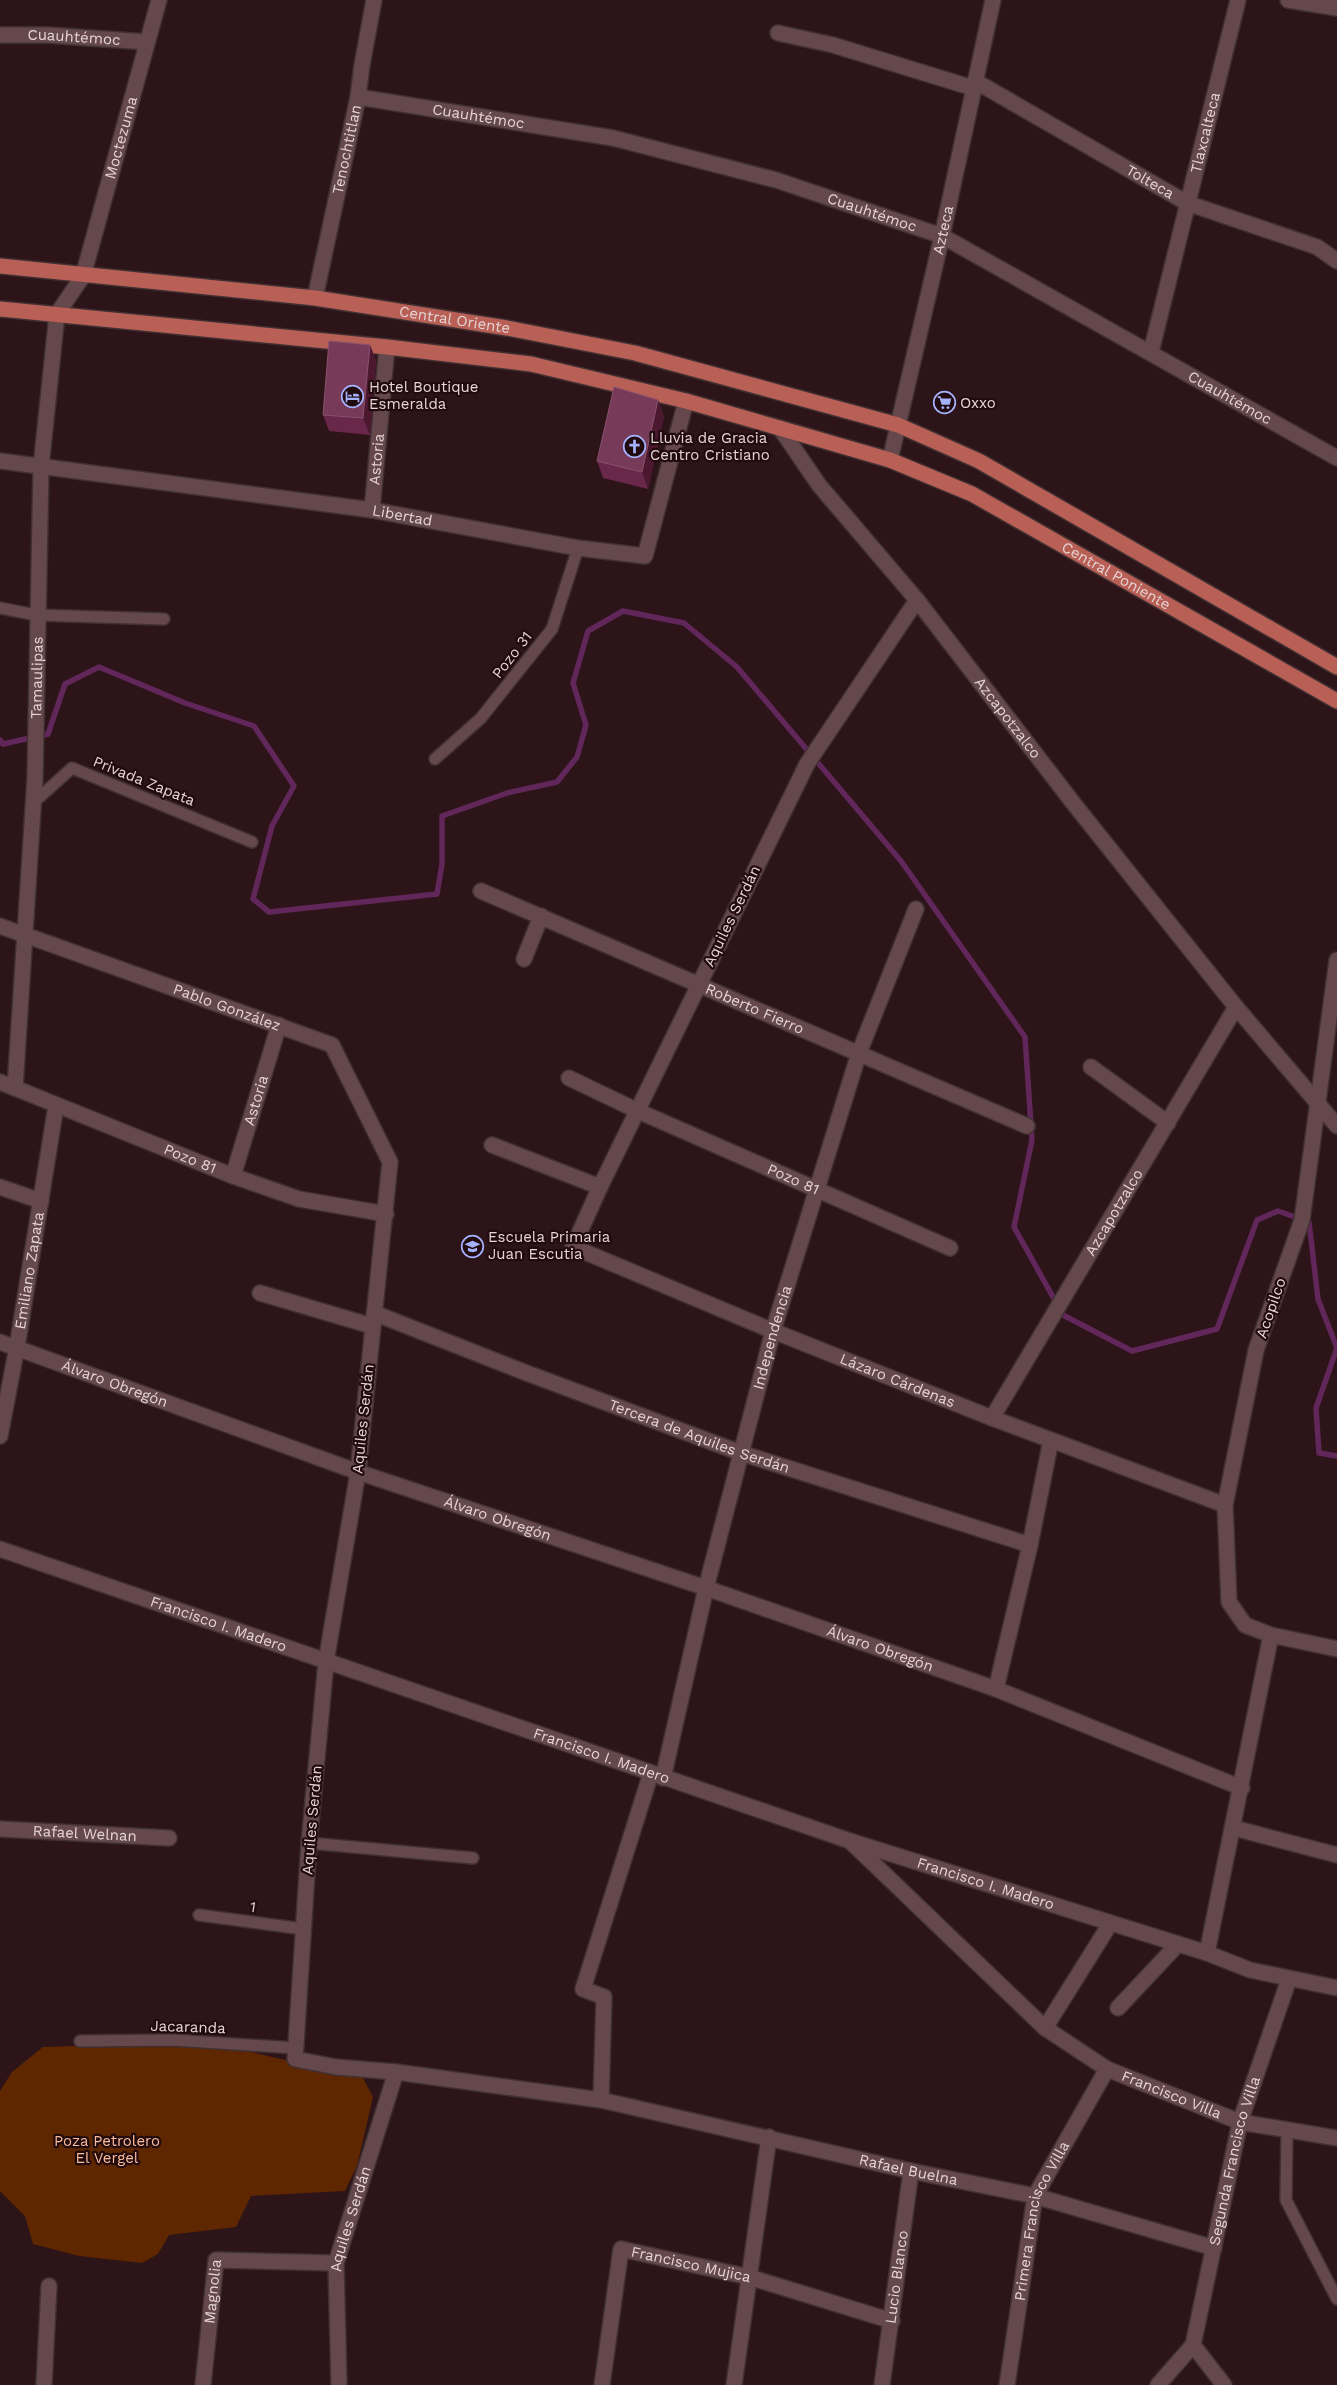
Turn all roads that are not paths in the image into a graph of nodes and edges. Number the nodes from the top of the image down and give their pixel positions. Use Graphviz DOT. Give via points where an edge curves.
graph roads {
  1 [pos="159,0"];
  2 [pos="374,0"];
  3 [pos="993,0"];
  4 [pos="1238,0"];
  5 [pos="1288,0"];
  6 [pos="1337,8"];
  7 [pos="778,33"];
  8 [pos="0,35"];
  9 [pos="147,42"];
  10 [pos="974,84"];
  11 [pos="358,97"];
  12 [pos="1187,203"];
  13 [pos="942,236"];
  14 [pos="1337,261"];
  15 [pos="0,266"];
  16 [pos="83,276"];
  17 [pos="315,298"];
  18 [pos="0,309"];
  19 [pos="57,314"];
  20 [pos="387,347"];
  21 [pos="1151,352"];
  22 [pos="686,401"];
  23 [pos="898,425"];
  24 [pos="780,428"];
  25 [pos="1337,458"];
  26 [pos="890,460"];
  27 [pos="0,461"];
  28 [pos="40,467"];
  29 [pos="372,510"];
  30 [pos="578,548"];
  31 [pos="917,600"];
  32 [pos="0,608"];
  33 [pos="36,615"];
  34 [pos="164,619"];
  35 [pos="1337,667"];
  36 [pos="1337,701"];
  37 [pos="435,759"];
  38 [pos="34,802"];
  39 [pos="252,842"];
  40 [pos="481,892"];
  41 [pos="916,909"];
  42 [pos="542,916"];
  43 [pos="0,926"];
  44 [pos="23,935"];
  45 [pos="524,959"];
  46 [pos="1337,960"];
  47 [pos="698,985"];
  48 [pos="1236,1007"];
  49 [pos="279,1025"];
  50 [pos="859,1053"];
  51 [pos="1091,1067"];
  52 [pos="570,1078"];
  53 [pos="0,1082"];
  54 [pos="15,1088"];
  55 [pos="1318,1101"];
  56 [pos="56,1106"];
  57 [pos="638,1111"];
  58 [pos="1168,1123"];
  59 [pos="1028,1126"];
  60 [pos="1337,1126"];
  61 [pos="492,1145"];
  62 [pos="390,1162"];
  63 [pos="233,1176"];
  64 [pos="0,1187"];
  65 [pos="600,1187"];
  66 [pos="816,1190"];
  67 [pos="42,1201"];
  68 [pos="386,1214"];
  69 [pos="573,1247"];
  70 [pos="950,1248"];
  71 [pos="260,1293"];
  72 [pos="373,1320"];
  73 [pos="773,1331"];
  74 [pos="0,1342"];
  75 [pos="17,1347"];
  76 [pos="992,1418"];
  77 [pos="0,1436"];
  78 [pos="1051,1440"];
  79 [pos="741,1452"];
  80 [pos="358,1472"];
  81 [pos="1225,1505"];
  82 [pos="1030,1544"];
  83 [pos="0,1549"];
  84 [pos="706,1588"];
  85 [pos="1271,1635"];
  86 [pos="1337,1649"];
  87 [pos="326,1662"];
  88 [pos="996,1690"];
  89 [pos="657,1776"];
  90 [pos="1242,1788"];
  91 [pos="1234,1828"];
  92 [pos="0,1830"];
  93 [pos="169,1838"];
  94 [pos="850,1841"];
  95 [pos="309,1843"];
  96 [pos="1337,1855"];
  97 [pos="473,1858"];
  98 [pos="199,1915"];
  99 [pos="1110,1924"];
  100 [pos="303,1929"];
  101 [pos="1178,1944"];
  102 [pos="1207,1953"];
  103 [pos="1289,1979"];
  104 [pos="1337,1988"];
  105 [pos="1118,2008"];
  106 [pos="1045,2028"];
  107 [pos="80,2041"];
  108 [pos="295,2048"];
  109 [pos="1108,2069"];
  110 [pos="396,2072"];
  111 [pos="601,2100"];
  112 [pos="1240,2122"];
  113 [pos="1287,2131"];
  114 [pos="769,2137"];
  115 [pos="1337,2138"];
  116 [pos="911,2170"];
  117 [pos="1035,2196"];
  118 [pos="1214,2248"];
  119 [pos="336,2263"];
  120 [pos="749,2277"];
  121 [pos="49,2286"];
  122 [pos="1337,2299"];
  123 [pos="892,2321"];
  124 [pos="1193,2344"];
  125 [pos="44,2385"];
  126 [pos="203,2385"];
  127 [pos="339,2385"];
  128 [pos="602,2385"];
  129 [pos="734,2385"];
  130 [pos="882,2385"];
  131 [pos="1007,2385"];
  132 [pos="1158,2385"];
  133 [pos="1224,2385"];
  1 -- 9 [label="street, Moctezuma"];
  2 -- 11 [label="street, Tenochtitlan"];
  3 -- 10 [label="street, Azteca"];
  4 -- 12 [label="street, Tlaxcalteca"];
  5 -- 6 [label="street"];
  7 -- 10 [label="street, Tolteca"];
  8 -- 9 [label="street, Cuauhtémoc"];
  9 -- 16 [label="street, Moctezuma"];
  10 -- 12 [label="street, Tolteca"];
  10 -- 13 [label="street, Azteca"];
  11 -- 13 [label="street, Cuauhtémoc" via="613,138 776,180"];
  11 -- 17 [label="street, Tenochtitlan"];
  12 -- 14 [label="street, Tolteca" via="1317,248"];
  12 -- 21 [label="street, Tlaxcalteca"];
  13 -- 21 [label="street, Cuauhtémoc"];
  13 -- 23 [label="street, Azteca"];
  15 -- 16 [label="main road, Central Oriente"];
  16 -- 17 [label="main road, Central Oriente"];
  16 -- 19 [label="street, Tamaulipas"];
  17 -- 23 [label="main road, Central Oriente" via="507,328 636,353"];
  18 -- 19 [label="main road"];
  19 -- 20 [label="main road"];
  19 -- 28 [label="street, Tamaulipas"];
  20 -- 22 [label="main road" via="531,364"];
  20 -- 29 [label="street, Astoria"];
  21 -- 25 [label="street, Cuauhtémoc"];
  22 -- 24 [label="main road"];
  22 -- 30 [label="street, Libertad" via="645,556"];
  23 -- 26 [label="street, Azteca"];
  23 -- 35 [label="main road" via="979,460"];
  24 -- 26 [label="main road"];
  24 -- 31 [label="street, Azcapotzalco" via="820,485"];
  26 -- 36 [label="main road, Central Poniente" via="972,494"];
  27 -- 28 [label="street, Libertad"];
  28 -- 29 [label="street, Libertad"];
  28 -- 33 [label="street, Tamaulipas"];
  29 -- 30 [label="street, Libertad"];
  30 -- 37 [label="lane, Pozo 31" via="552,629 481,718"];
  31 -- 47 [label="street, Aquiles Serdán" via="807,764"];
  31 -- 48 [label="street, Azcapotzalco"];
  32 -- 33 [label="lane"];
  33 -- 34 [label="lane"];
  33 -- 38 [label="street, Tamaulipas"];
  38 -- 39 [label="lane, Privada Zapata" via="72,768"];
  38 -- 44 [label="street, Tamaulipas"];
  40 -- 42 [label="street, Roberto Fierro"];
  41 -- 50 [label="street, Independencia"];
  42 -- 45 [label="street"];
  42 -- 47 [label="street, Roberto Fierro"];
  43 -- 44 [label="street, Pablo González"];
  44 -- 49 [label="street, Pablo González"];
  44 -- 54 [label="street, Tamaulipas"];
  46 -- 55 [label="street, Acopilco"];
  47 -- 50 [label="street, Roberto Fierro"];
  47 -- 57 [label="street, Aquiles Serdán"];
  48 -- 55 [label="street, Azcapotzalco"];
  48 -- 58 [label="street, Azcapotzalco"];
  49 -- 62 [label="street, Pablo González" via="332,1046"];
  49 -- 63 [label="street, Astoria"];
  50 -- 59 [label="street, Roberto Fierro"];
  50 -- 66 [label="street, Independencia"];
  51 -- 58 [label="street"];
  52 -- 57 [label="street, Pozo 81"];
  53 -- 54 [label="street, Pozo 81"];
  54 -- 56 [label="street, Pozo 81"];
  55 -- 60 [label="street, Azcapotzalco"];
  55 -- 81 [label="street, Acopilco" via="1302,1220 1256,1350"];
  56 -- 63 [label="street, Pozo 81"];
  56 -- 67 [label="street, Emiliano Zapata"];
  57 -- 65 [label="street, Aquiles Serdán"];
  57 -- 66 [label="street, Pozo 81"];
  58 -- 76 [label="street, Azcapotzalco"];
  61 -- 65 [label="street"];
  62 -- 68 [label="street, Aquiles Serdán"];
  63 -- 68 [label="street, Pozo 81" via="299,1200"];
  64 -- 67 [label="street"];
  65 -- 69 [label="street, Aquiles Serdán"];
  66 -- 70 [label="street, Pozo 81"];
  66 -- 73 [label="street, Independencia"];
  67 -- 75 [label="street, Emiliano Zapata"];
  68 -- 72 [label="street, Aquiles Serdán"];
  69 -- 73 [label="street, Lázaro Cárdenas"];
  71 -- 72 [label="street, Tercera de Aquiles Serdán"];
  72 -- 79 [label="street, Tercera de Aquiles Serdán"];
  72 -- 80 [label="street, Aquiles Serdán"];
  73 -- 76 [label="street, Lázaro Cárdenas"];
  73 -- 79 [label="street, Independencia"];
  74 -- 75 [label="street, Álvaro Obregón"];
  75 -- 77 [label="street, Emiliano Zapata"];
  75 -- 80 [label="street, Álvaro Obregón"];
  76 -- 78 [label="street, Lázaro Cárdenas"];
  78 -- 81 [label="street, Lázaro Cárdenas"];
  78 -- 82 [label="street"];
  79 -- 82 [label="street, Tercera de Aquiles Serdán"];
  79 -- 84 [label="street, Independencia"];
  80 -- 84 [label="street, Álvaro Obregón"];
  80 -- 87 [label="street, Aquiles Serdán"];
  81 -- 85 [label="street, Acopilco" via="1229,1602 1245,1625"];
  82 -- 88 [label="street"];
  83 -- 87 [label="street, Francisco I. Madero"];
  84 -- 88 [label="street, Álvaro Obregón"];
  84 -- 89 [label="street, Independencia"];
  85 -- 86 [label="street, Acopilco"];
  85 -- 90 [label="street"];
  87 -- 89 [label="street, Francisco I. Madero"];
  87 -- 95 [label="street, Aquiles Serdán"];
  88 -- 90 [label="street, Álvaro Obregón"];
  89 -- 94 [label="street, Francisco I. Madero"];
  89 -- 111 [label="street, Independencia" via="583,1989 604,1997"];
  90 -- 91 [label="street"];
  91 -- 96 [label="street"];
  91 -- 102 [label="street"];
  92 -- 93 [label="street, Rafael Welnan"];
  94 -- 99 [label="street, Francisco I. Madero"];
  94 -- 106 [label="street, Francisco Villa"];
  95 -- 97 [label="lane"];
  95 -- 100 [label="street, Aquiles Serdán"];
  98 -- 100 [label="lane, 1"];
  99 -- 101 [label="street, Francisco I. Madero"];
  99 -- 106 [label="street"];
  100 -- 108 [label="street, Aquiles Serdán"];
  101 -- 102 [label="street, Francisco I. Madero"];
  101 -- 105 [label="street"];
  102 -- 103 [label="street, Francisco I. Madero" via="1250,1970"];
  103 -- 104 [label="street, Francisco I. Madero"];
  103 -- 112 [label="street, Segunda Francisco Villa"];
  106 -- 109 [label="street, Francisco Villa"];
  107 -- 108 [label="lane, Jacaranda" via="173,2040"];
  108 -- 110 [label="street" via="295,2060"];
  109 -- 112 [label="street, Francisco Villa"];
  109 -- 117 [label="street, Primera Francisco Villa"];
  110 -- 111 [label="street, Rafael Buelna"];
  110 -- 119 [label="street, Aquiles Serdán"];
  111 -- 114 [label="street, Rafael Buelna"];
  112 -- 113 [label="street, Francisco Villa"];
  112 -- 118 [label="street, Segunda Francisco Villa"];
  113 -- 115 [label="street, Francisco Villa"];
  113 -- 122 [label="lane" via="1286,2200"];
  114 -- 116 [label="street, Rafael Buelna"];
  114 -- 120 [label="street"];
  116 -- 117 [label="street, Rafael Buelna"];
  116 -- 123 [label="street, Lucio Blanco"];
  117 -- 118 [label="street, Rafael Buelna"];
  117 -- 131 [label="street, Primera Francisco Villa"];
  118 -- 124 [label="street, Segunda Francisco Villa"];
  119 -- 126 [label="street, Magnolia" via="216,2260"];
  119 -- 127 [label="street, Aquiles Serdán"];
  120 -- 123 [label="street, Francisco Mujica"];
  120 -- 128 [label="street, Francisco Mujica" via="621,2249"];
  120 -- 129 [label="street"];
  121 -- 125 [label="street"];
  123 -- 130 [label="street, Lucio Blanco"];
  124 -- 132 [label="street, Segunda Francisco Villa"];
  124 -- 133 [label="street"];
}
